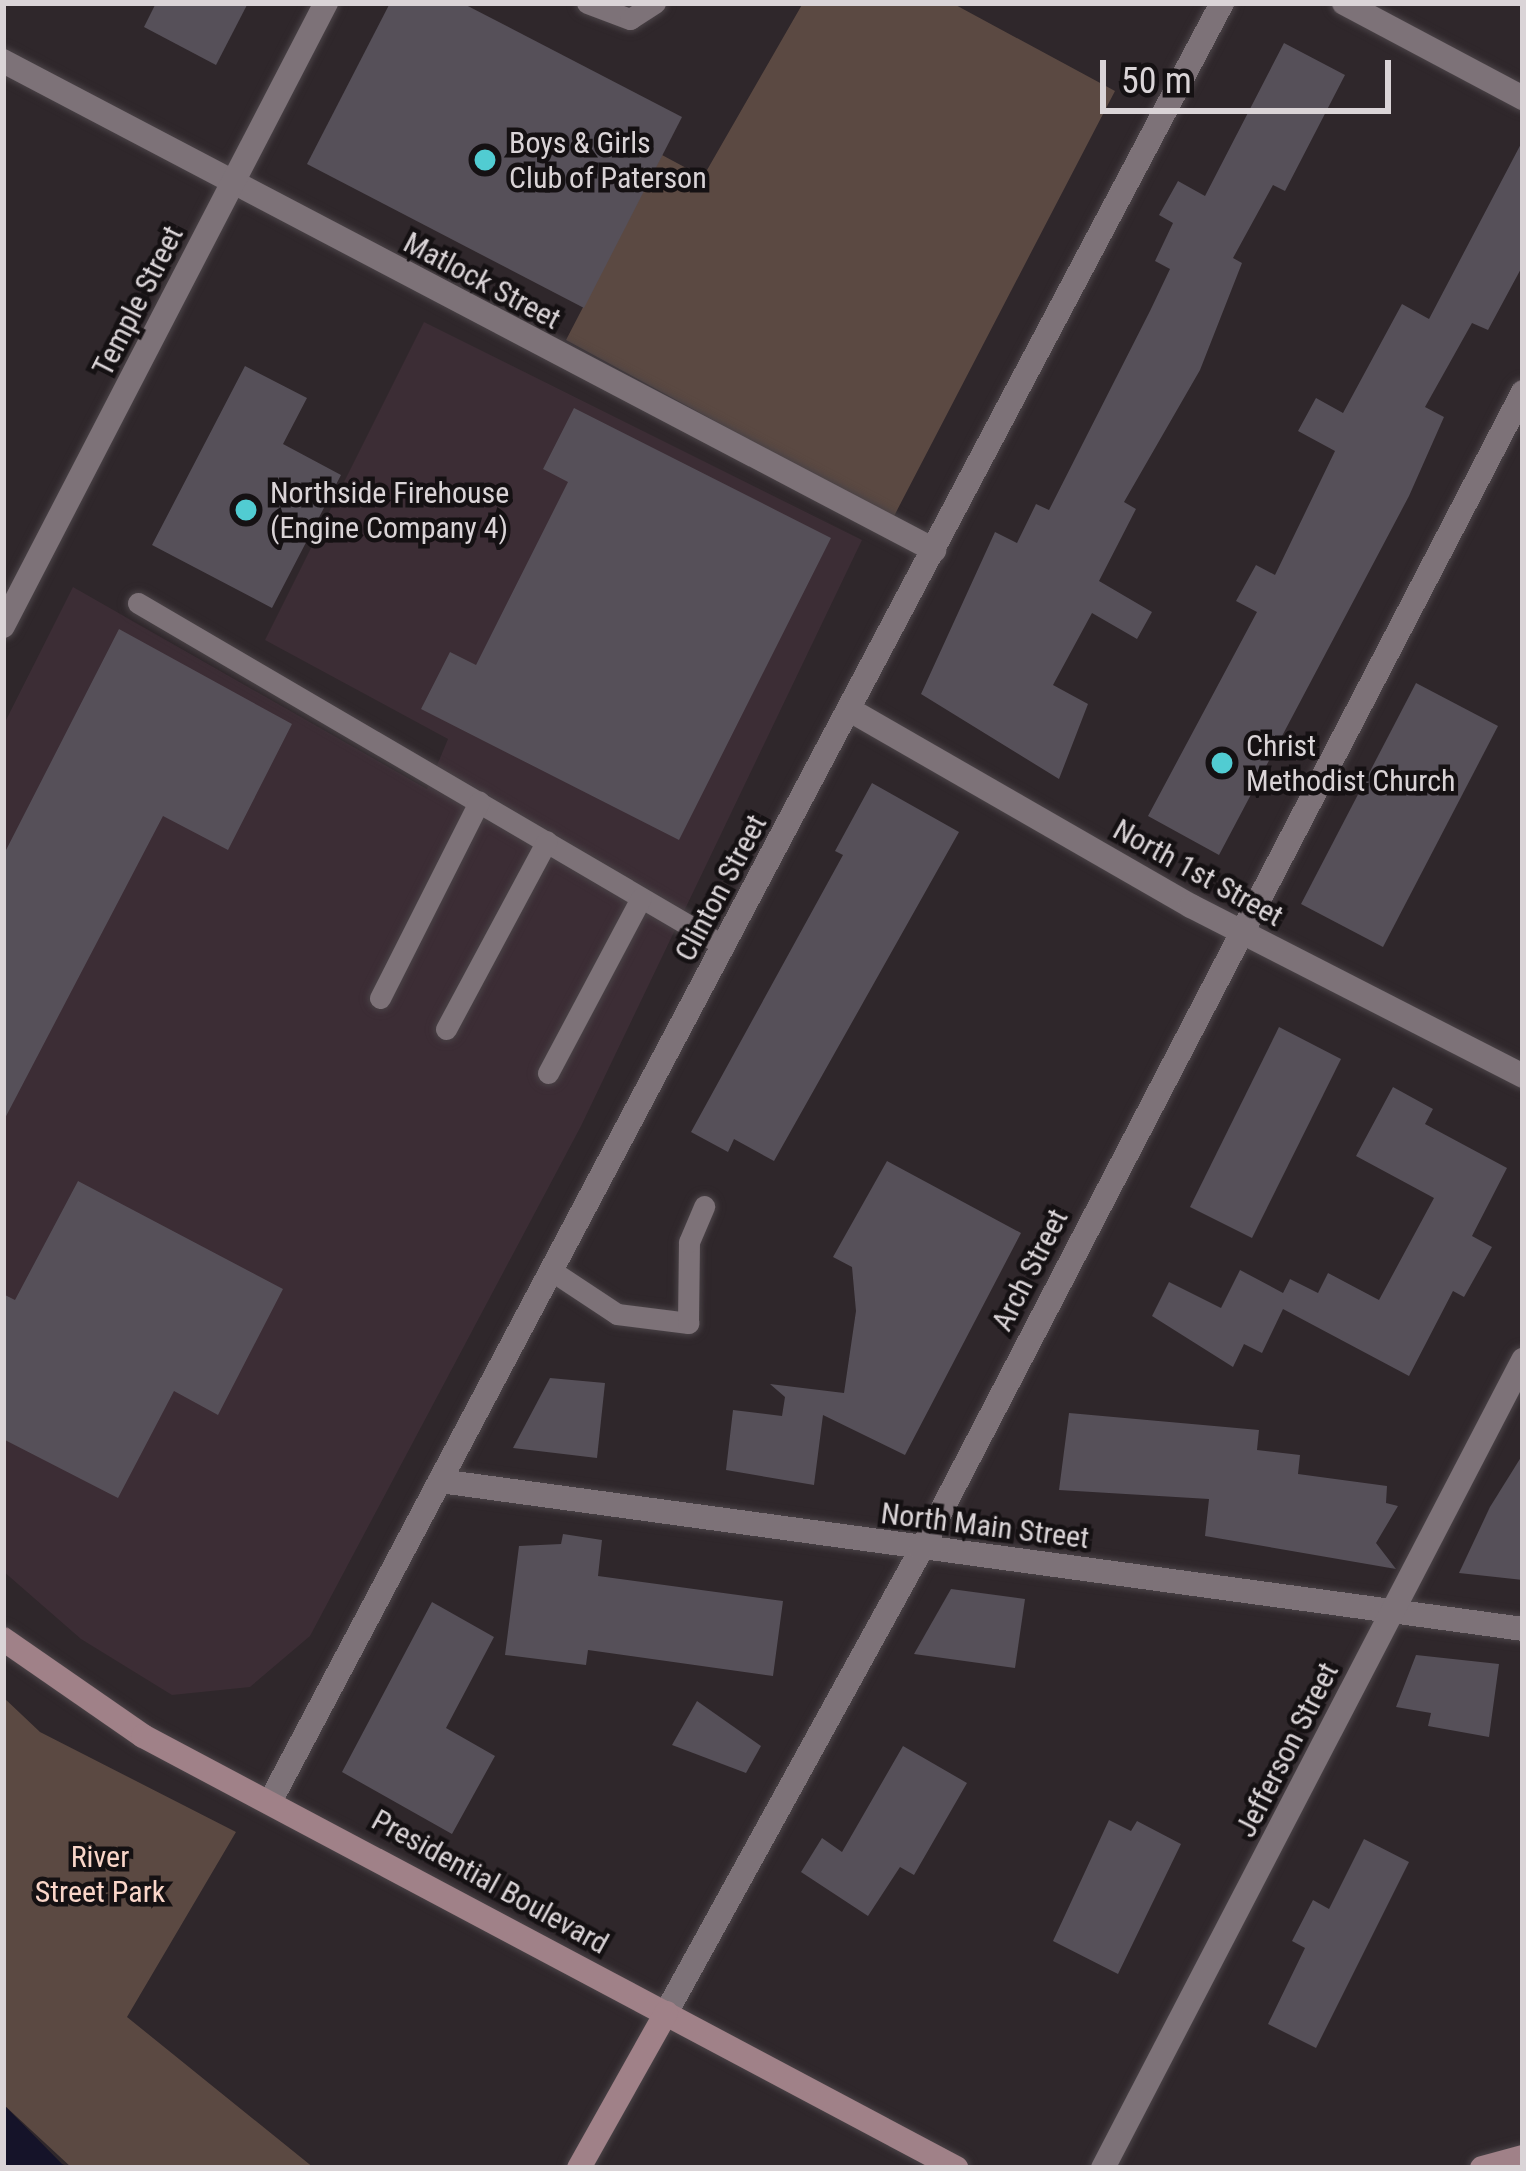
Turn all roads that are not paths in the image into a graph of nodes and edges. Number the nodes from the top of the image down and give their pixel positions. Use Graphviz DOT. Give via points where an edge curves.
graph roads {
  1 [pos="326,3"];
  2 [pos="587,3"];
  3 [pos="656,3"];
  4 [pos="1222,3"];
  5 [pos="1344,3"];
  6 [pos="3,62"];
  7 [pos="1523,98"];
  8 [pos="231,184"];
  9 [pos="1523,392"];
  10 [pos="934,550"];
  11 [pos="138,603"];
  12 [pos="3,626"];
  13 [pos="850,710"];
  14 [pos="479,802"];
  15 [pos="547,841"];
  16 [pos="641,898"];
  17 [pos="1237,930"];
  18 [pos="724,946"];
  19 [pos="380,998"];
  20 [pos="446,1029"];
  21 [pos="548,1073"];
  22 [pos="1523,1076"];
  23 [pos="704,1206"];
  24 [pos="552,1271"];
  25 [pos="1523,1360"];
  26 [pos="440,1481"];
  27 [pos="921,1550"];
  28 [pos="1394,1611"];
  29 [pos="1523,1629"];
  30 [pos="3,1639"];
  31 [pos="271,1800"];
  32 [pos="666,2013"];
  33 [pos="1523,2157"];
  34 [pos="579,2168"];
  35 [pos="956,2168"];
  36 [pos="1103,2168"];
  37 [pos="1482,2168"];
  1 -- 8 [label="street, Temple Street"];
  2 -- 3 [label="lane" via="630,19"];
  4 -- 10 [label="street, Clinton Street"];
  5 -- 7 [label="street"];
  6 -- 8 [label="street, Matlock Street"];
  8 -- 10 [label="street, Matlock Street"];
  8 -- 12 [label="street, Temple Street"];
  9 -- 17 [label="street, Arch Street"];
  10 -- 13 [label="street, Clinton Street"];
  11 -- 14 [label="lane"];
  13 -- 17 [label="street, North 1st Street"];
  13 -- 18 [label="street, Clinton Street"];
  14 -- 15 [label="lane"];
  14 -- 19 [label="lane"];
  15 -- 16 [label="lane"];
  15 -- 20 [label="lane"];
  16 -- 18 [label="lane"];
  16 -- 21 [label="lane"];
  17 -- 22 [label="street, North 1st Street"];
  17 -- 27 [label="street, Arch Street"];
  18 -- 24 [label="street, Clinton Street"];
  23 -- 24 [label="lane" via="688,1242 688,1323 617,1314"];
  24 -- 26 [label="street, Clinton Street"];
  25 -- 28 [label="street, Jefferson Street"];
  26 -- 27 [label="street, North Main Street"];
  26 -- 31 [label="street, Clinton Street"];
  27 -- 28 [label="street, North Main Street"];
  27 -- 32 [label="street, Arch Street"];
  28 -- 29 [label="street, North Main Street"];
  28 -- 36 [label="street, Jefferson Street"];
  30 -- 31 [label="street, Presidential Boulevard" via="108,1715"];
  31 -- 32 [label="street, Presidential Boulevard"];
  32 -- 34 [label="street, Arch Street"];
  32 -- 35 [label="street, Presidential Boulevard"];
  33 -- 37 [label="street"];
}
